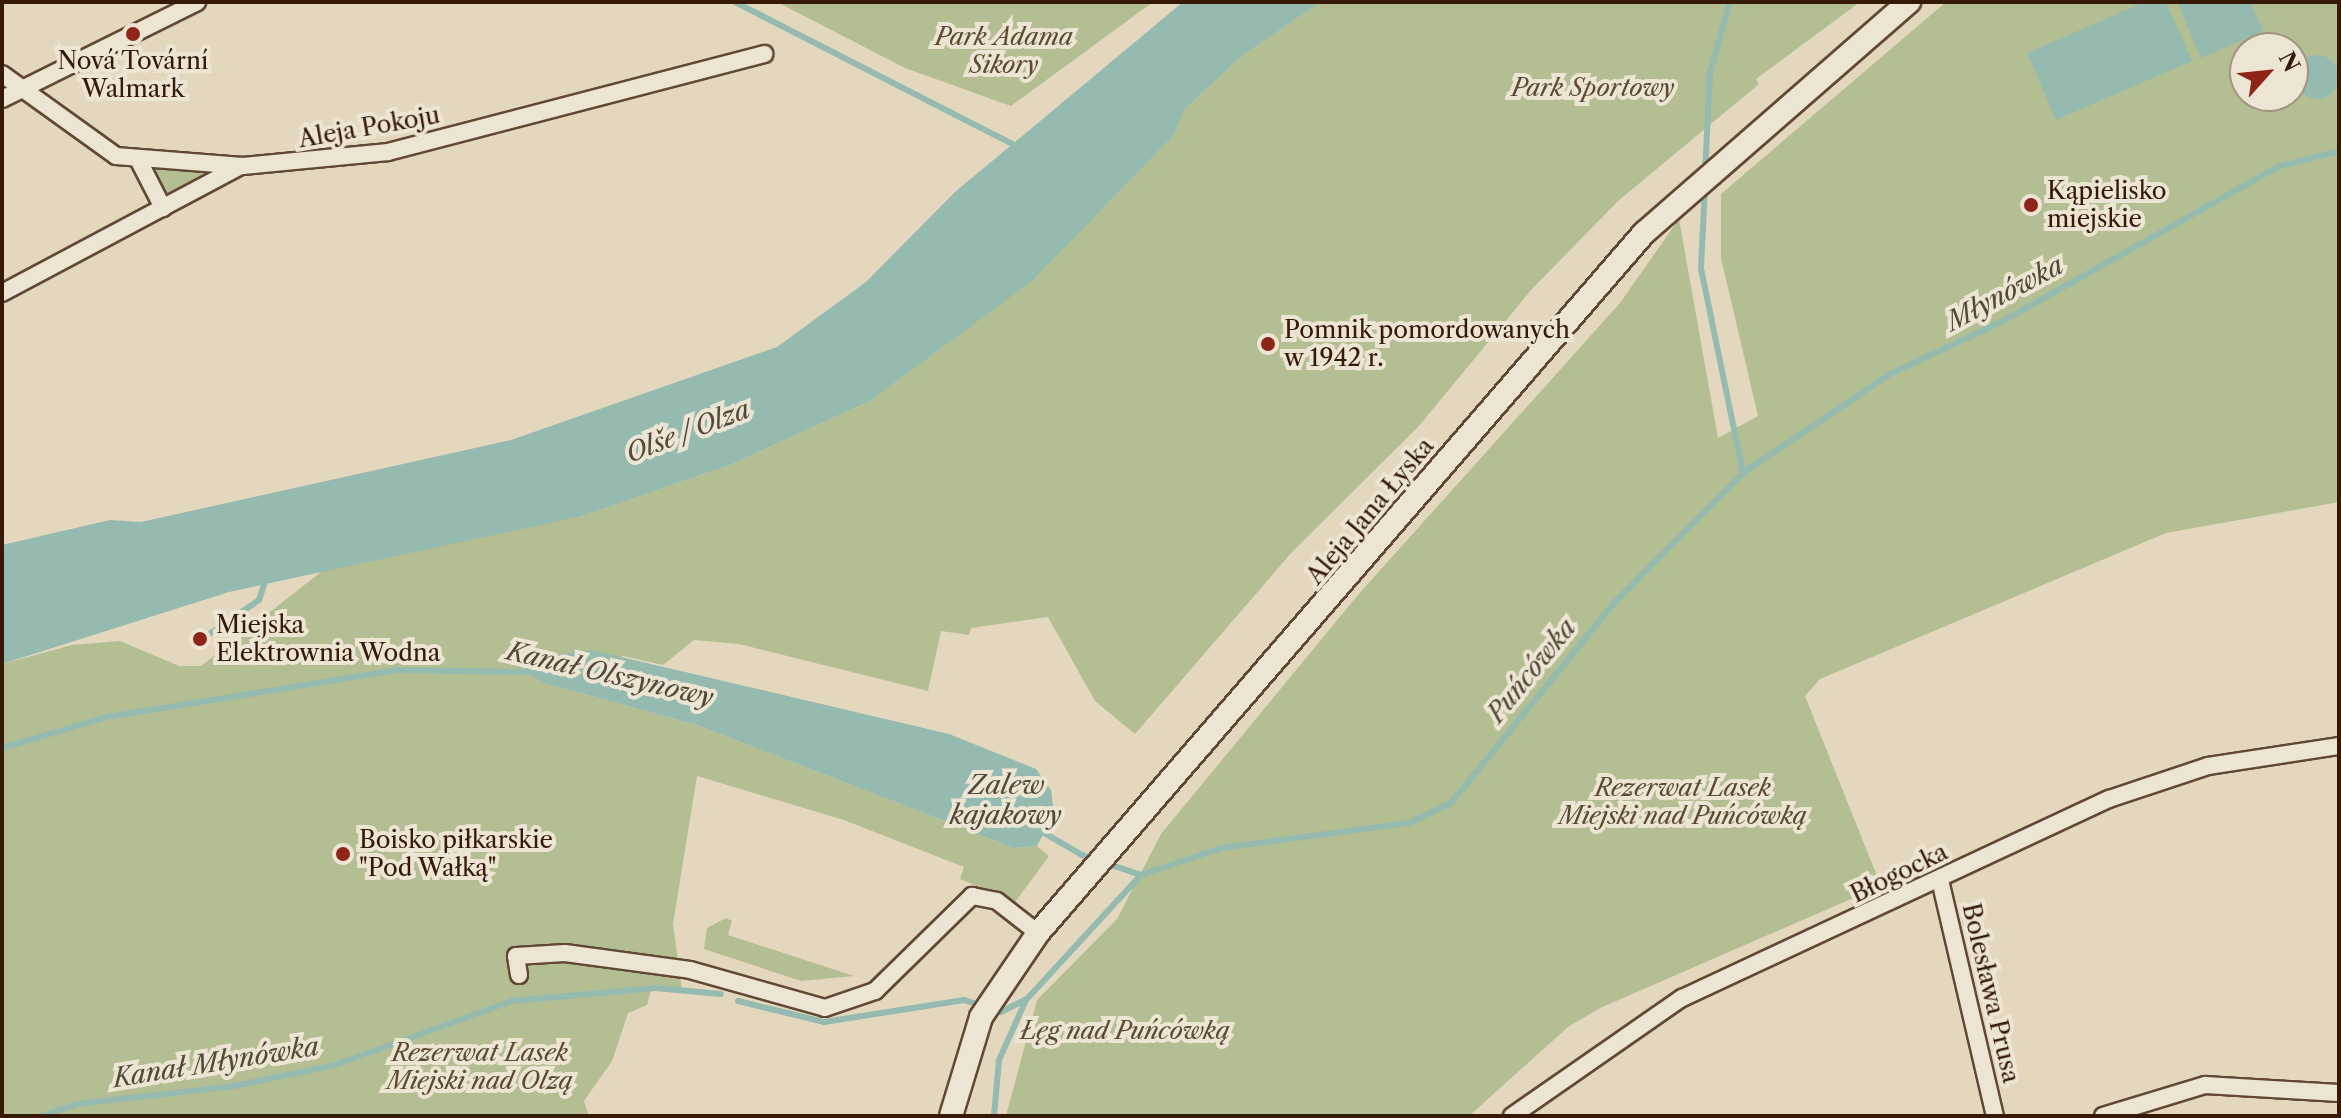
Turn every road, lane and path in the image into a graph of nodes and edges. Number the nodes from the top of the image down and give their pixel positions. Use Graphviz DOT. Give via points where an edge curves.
graph roads {
  1 [pos="197,2"];
  2 [pos="1909,2"];
  3 [pos="764,54"];
  4 [pos="2,74"];
  5 [pos="24,89"];
  6 [pos="2,99"];
  7 [pos="139,161"];
  8 [pos="243,166"];
  9 [pos="163,208"];
  10 [pos="2,293"];
  11 [pos="2339,746"];
  12 [pos="1940,880"];
  13 [pos="1038,933"];
  14 [pos="519,975"];
  15 [pos="2339,1093"];
  16 [pos="951,1116"];
  17 [pos="1512,1116"];
  18 [pos="1995,1116"];
  19 [pos="2103,1116"];
  1 -- 5 [label="street"];
  2 -- 13 [label="street, Aleja Jana Łyska" via="1644,233"];
  3 -- 8 [label="street, Aleja Pokoju" via="388,152"];
  4 -- 5 [label="street"];
  5 -- 6 [label="street"];
  5 -- 7 [label="street" via="116,156"];
  7 -- 8 [label="street"];
  7 -- 9 [label="street"];
  8 -- 9 [label="street, Aleja Pokoju"];
  9 -- 10 [label="street, Aleja Pokoju"];
  11 -- 12 [label="street, Błogocka" via="2144,784"];
  12 -- 17 [label="street, Błogocka" via="1682,998"];
  12 -- 18 [label="street, Bolesława Prusa"];
  13 -- 14 [label="street" via="997,901 972,896 875,991 825,1008 690,970 565,953 516,956"];
  13 -- 16 [label="street, Aleja Jana Łyska" via="981,1017"];
  15 -- 19 [label="street" via="2205,1085"];
}
